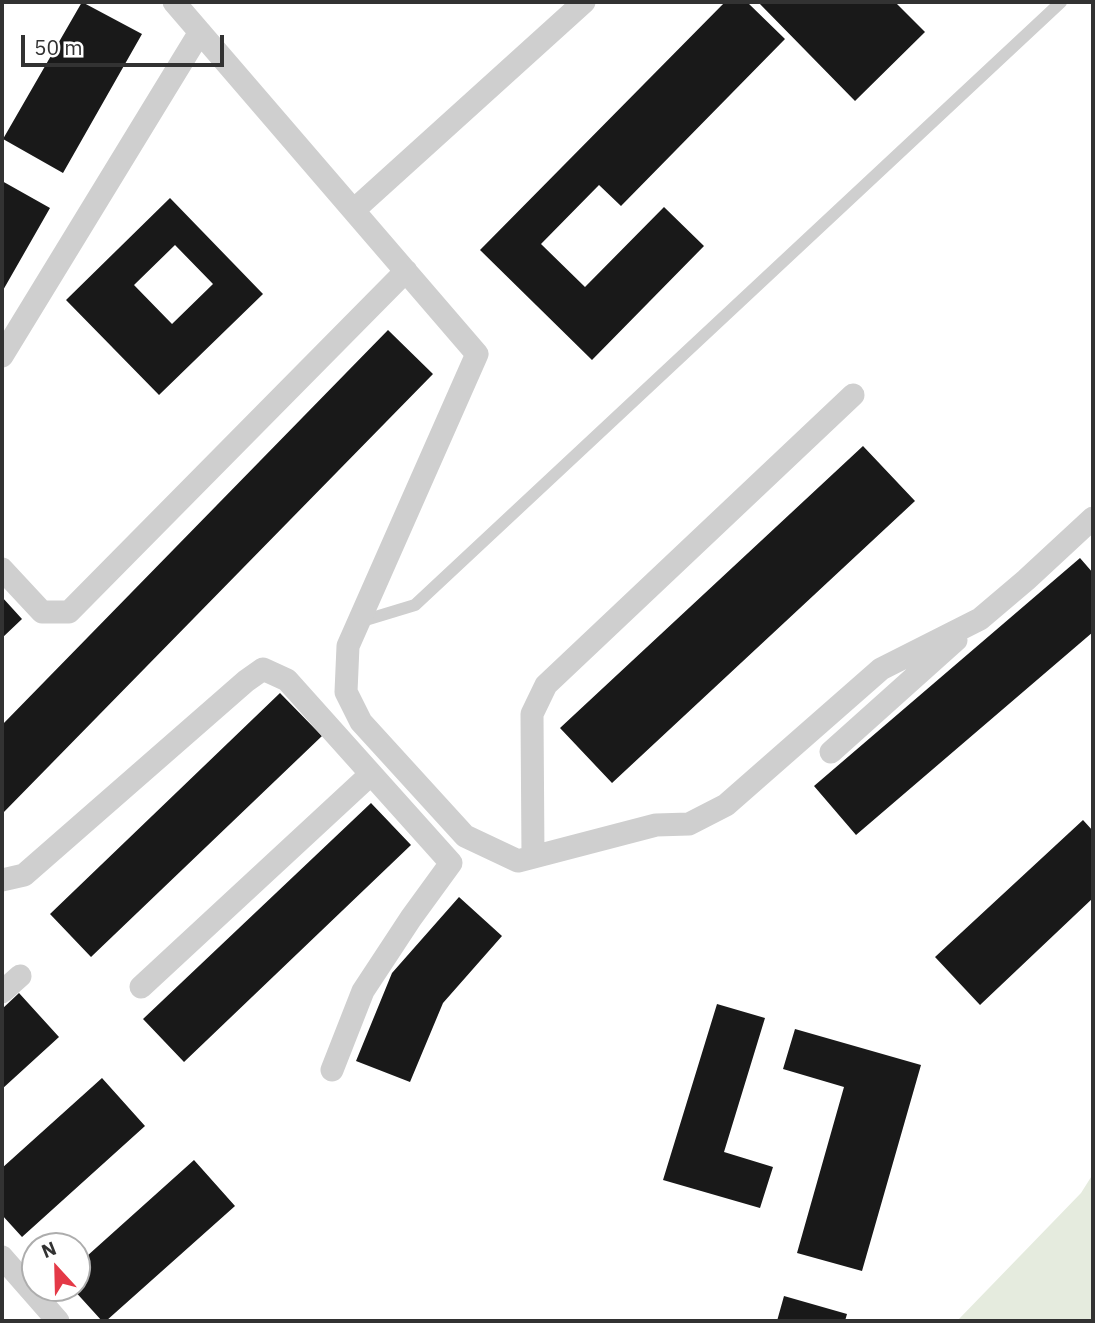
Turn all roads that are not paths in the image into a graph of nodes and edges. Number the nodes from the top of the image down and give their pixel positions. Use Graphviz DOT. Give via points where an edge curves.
graph roads {
  1 [pos="584,2"];
  2 [pos="1061,2"];
  3 [pos="180,4"];
  4 [pos="200,32"];
  5 [pos="354,211"];
  6 [pos="406,271"];
  7 [pos="2,356"];
  8 [pos="853,396"];
  9 [pos="1093,518"];
  10 [pos="2,569"];
  11 [pos="980,619"];
  12 [pos="359,622"];
  13 [pos="831,752"];
  14 [pos="371,774"];
  15 [pos="533,857"];
  16 [pos="2,880"];
  17 [pos="20,976"];
  18 [pos="141,987"];
  19 [pos="2,992"];
  20 [pos="332,1070"];
  21 [pos="2,1257"];
  22 [pos="58,1321"];
  1 -- 5 [label="street"];
  2 -- 12 [label="lane" via="415,605"];
  3 -- 4 [label="street"];
  4 -- 5 [label="street"];
  4 -- 7 [label="street"];
  5 -- 6 [label="street"];
  6 -- 10 [label="street" via="69,612 42,612"];
  6 -- 12 [label="street" via="477,354"];
  8 -- 15 [label="street" via="546,685 532,715"];
  9 -- 11 [label="street"];
  11 -- 13 [label="street"];
  11 -- 15 [label="street" via="881,669 726,805 689,824 656,825"];
  12 -- 15 [label="street" via="348,646 346,692 361,722 465,836 518,860"];
  14 -- 16 [label="street" via="287,680 263,670 24,875"];
  14 -- 18 [label="street"];
  14 -- 20 [label="street" via="451,863 363,991"];
  17 -- 19 [label="street"];
  21 -- 22 [label="street"];
}
